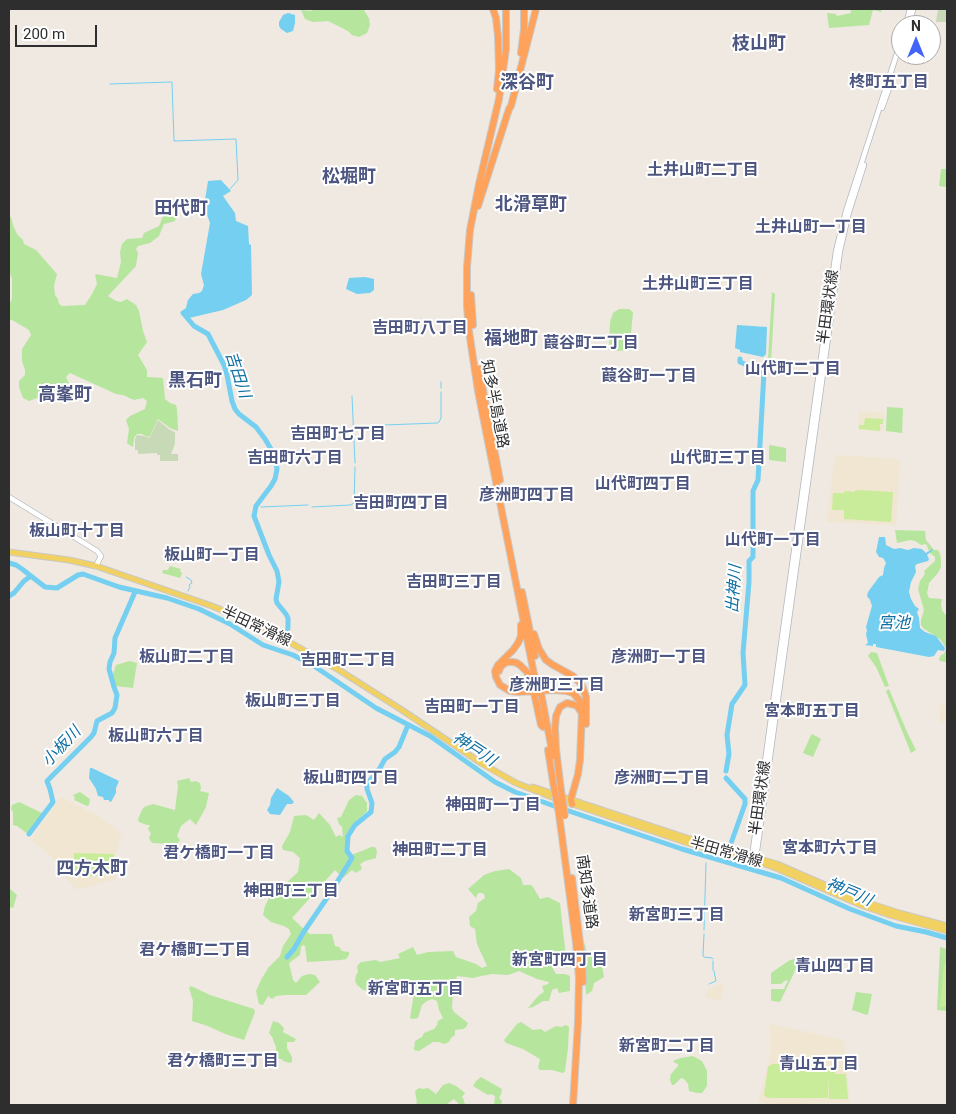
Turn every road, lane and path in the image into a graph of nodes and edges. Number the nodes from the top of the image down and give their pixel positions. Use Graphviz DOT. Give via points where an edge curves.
graph roads {
  1 [pos="495,9"];
  2 [pos="506,9"];
  3 [pos="511,9"];
  4 [pos="524,9"];
  5 [pos="536,9"];
  6 [pos="893,65"];
  7 [pos="896,65"];
  8 [pos="509,108"];
  9 [pos="494,124"];
  10 [pos="478,206"];
  11 [pos="9,497"];
  12 [pos="9,552"];
  13 [pos="96,566"];
  14 [pos="514,570"];
  15 [pos="523,594"];
  16 [pos="536,685"];
  17 [pos="537,693"];
  18 [pos="586,706"];
  19 [pos="582,716"];
  20 [pos="558,790"];
  21 [pos="572,801"];
  22 [pos="562,817"];
  23 [pos="754,859"];
  24 [pos="947,926"];
  25 [pos="947,931"];
  26 [pos="572,1105"];
  27 [pos="577,1105"];
  1 -- 9 [label="highway" via="499,21 499,70"];
  2 -- 9 [label="highway, 知多半島道路" via="503,74"];
  3 -- 10 [label="highway, 知多半島道路" via="505,91"];
  4 -- 8 [label="highway" via="518,72"];
  5 -- 8 [label="highway"];
  6 -- 23 [label="main road, 半田環状線" via="836,251"];
  7 -- 23 [label="main road, 半田環状線" via="849,212 840,251"];
  8 -- 10 [label="highway"];
  9 -- 14 [label="highway, 知多半島道路" via="472,218 467,306 478,391"];
  10 -- 15 [label="highway, 知多半島道路" via="471,260 473,330"];
  11 -- 13 [label="main road" via="98,551 101,556"];
  12 -- 13 [label="main road, 半田常滑線"];
  13 -- 21 [label="main road, 半田常滑線" via="212,606 287,640 378,694 504,777"];
  14 -- 16 [label="highway, 知多半島道路"];
  14 -- 19 [label="highway" via="520,636 516,647 496,667 497,680 503,688 514,692 570,692 582,706"];
  15 -- 16 [label="highway, 知多半島道路"];
  15 -- 18 [label="highway" via="541,654 579,682 585,693"];
  16 -- 17 [label="highway, 南知多道路"];
  16 -- 18 [label="highway" via="518,663 502,666 499,675 508,686 519,689 569,688 580,695"];
  17 -- 20 [label="highway, 南知多道路"];
  17 -- 20 [label="highway, 南知多道路"];
  18 -- 21 [label="highway" via="583,768"];
  19 -- 20 [label="highway" via="578,707 571,703 563,705 556,716"];
  19 -- 21 [label="highway" via="579,767"];
  20 -- 22 [label="highway, 南知多道路, bridge"];
  21 -- 23 [label="main road, 半田常滑線"];
  22 -- 26 [label="highway, 南知多道路" via="579,978"];
  22 -- 27 [label="highway, 南知多道路" via="582,959"];
  23 -- 24 [label="main road, 半田常滑線" via="790,869 870,904"];
  23 -- 25 [label="main road, 半田常滑線" via="869,908"];
}
